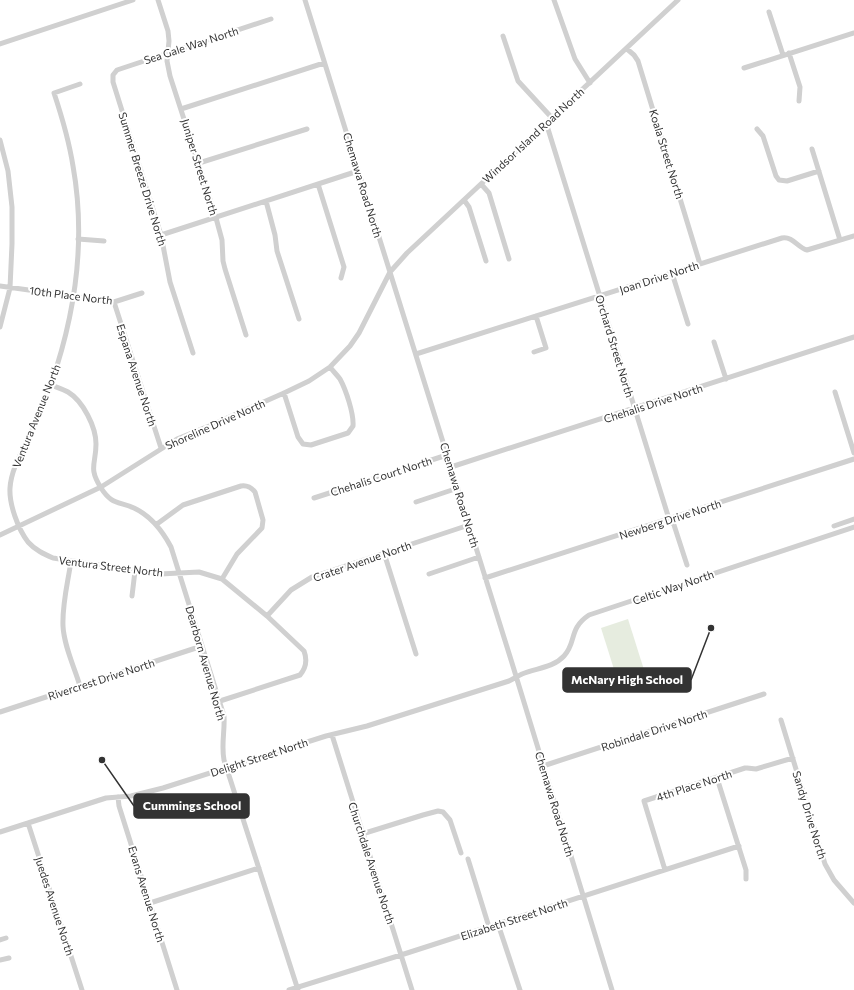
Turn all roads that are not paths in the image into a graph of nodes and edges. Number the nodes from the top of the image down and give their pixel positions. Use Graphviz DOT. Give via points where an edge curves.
graph roads {
  1 [pos="133,0"];
  2 [pos="158,0"];
  3 [pos="305,0"];
  4 [pos="554,0"];
  5 [pos="678,0"];
  6 [pos="769,12"];
  7 [pos="272,19"];
  8 [pos="854,33"];
  9 [pos="503,36"];
  10 [pos="0,44"];
  11 [pos="627,49"];
  12 [pos="168,53"];
  13 [pos="789,54"];
  14 [pos="783,55"];
  15 [pos="324,63"];
  16 [pos="744,68"];
  17 [pos="113,75"];
  18 [pos="590,83"];
  19 [pos="80,84"];
  20 [pos="799,101"];
  21 [pos="181,109"];
  22 [pos="552,118"];
  23 [pos="545,125"];
  24 [pos="307,129"];
  25 [pos="757,129"];
  26 [pos="0,140"];
  27 [pos="812,149"];
  28 [pos="199,163"];
  29 [pos="358,171"];
  30 [pos="819,171"];
  31 [pos="318,184"];
  32 [pos="481,184"];
  33 [pos="464,200"];
  34 [pos="266,201"];
  35 [pos="216,218"];
  36 [pos="161,235"];
  37 [pos="854,236"];
  38 [pos="78,239"];
  39 [pos="840,240"];
  40 [pos="104,241"];
  41 [pos="509,259"];
  42 [pos="486,260"];
  43 [pos="700,264"];
  44 [pos="390,272"];
  45 [pos="672,273"];
  46 [pos="341,278"];
  47 [pos="0,286"];
  48 [pos="10,288"];
  49 [pos="142,293"];
  50 [pos="599,296"];
  51 [pos="74,297"];
  52 [pos="114,302"];
  53 [pos="536,316"];
  54 [pos="299,320"];
  55 [pos="688,324"];
  56 [pos="0,327"];
  57 [pos="246,335"];
  58 [pos="854,337"];
  59 [pos="714,342"];
  60 [pos="534,352"];
  61 [pos="193,353"];
  62 [pos="416,354"];
  63 [pos="330,367"];
  64 [pos="726,379"];
  65 [pos="51,385"];
  66 [pos="835,392"];
  67 [pos="284,393"];
  68 [pos="634,409"];
  69 [pos="161,448"];
  70 [pos="854,453"];
  71 [pos="447,455"];
  72 [pos="854,459"];
  73 [pos="451,467"];
  74 [pos="101,487"];
  75 [pos="458,488"];
  76 [pos="314,498"];
  77 [pos="416,502"];
  78 [pos="668,520"];
  79 [pos="854,520"];
  80 [pos="157,524"];
  81 [pos="469,525"];
  82 [pos="20,526"];
  83 [pos="834,526"];
  84 [pos="854,527"];
  85 [pos="0,535"];
  86 [pos="384,553"];
  87 [pos="479,557"];
  88 [pos="71,561"];
  89 [pos="687,565"];
  90 [pos="135,571"];
  91 [pos="180,573"];
  92 [pos="429,574"];
  93 [pos="485,578"];
  94 [pos="222,579"];
  95 [pos="132,596"];
  96 [pos="267,616"];
  97 [pos="202,646"];
  98 [pos="416,654"];
  99 [pos="516,677"];
  100 [pos="80,686"];
  101 [pos="764,694"];
  102 [pos="220,701"];
  103 [pos="0,712"];
  104 [pos="782,720"];
  105 [pos="332,735"];
  106 [pos="793,758"];
  107 [pos="543,766"];
  108 [pos="226,768"];
  109 [pos="717,778"];
  110 [pos="118,797"];
  111 [pos="28,823"];
  112 [pos="0,832"];
  113 [pos="362,834"];
  114 [pos="739,846"];
  115 [pos="462,853"];
  116 [pos="468,859"];
  117 [pos="259,868"];
  118 [pos="665,870"];
  119 [pos="746,879"];
  120 [pos="584,897"];
  121 [pos="150,903"];
  122 [pos="854,903"];
  123 [pos="498,924"];
  124 [pos="490,927"];
  125 [pos="6,938"];
  126 [pos="0,940"];
  127 [pos="401,955"];
  128 [pos="9,958"];
  129 [pos="0,960"];
  130 [pos="298,989"];
  131 [pos="81,990"];
  132 [pos="177,990"];
  133 [pos="289,990"];
  134 [pos="412,990"];
  135 [pos="520,990"];
  136 [pos="612,990"];
  1 -- 10 [label="street"];
  2 -- 12 [label="street, Juniper Street North" via="168,31"];
  3 -- 15 [label="street, Chemawa Road North"];
  4 -- 18 [label="street" via="575,59"];
  5 -- 11 [label="street, Windsor Island Road North"];
  6 -- 14 [label="street"];
  7 -- 12 [label="street, Sea Gale Way North"];
  8 -- 13 [label="street"];
  9 -- 22 [label="street" via="518,81"];
  11 -- 18 [label="street, Windsor Island Road North"];
  11 -- 43 [label="street, Koala Street North" via="638,61"];
  12 -- 17 [label="street, Sea Gale Way North" via="118,70"];
  12 -- 21 [label="street, Juniper Street North" via="170,76"];
  13 -- 14 [label="street"];
  13 -- 20 [label="street" via="800,87"];
  14 -- 16 [label="street"];
  15 -- 21 [label="street"];
  15 -- 29 [label="street, Chemawa Road North"];
  17 -- 36 [label="street, Summer Breeze Drive North" via="113,82"];
  18 -- 22 [label="street, Windsor Island Road North"];
  19 -- 38 [label="street, Ventura Avenue North" via="54,93 73,167 78,203"];
  21 -- 28 [label="street, Juniper Street North"];
  22 -- 23 [label="street, Windsor Island Road North"];
  23 -- 32 [label="street, Windsor Island Road North"];
  23 -- 50 [label="street, Orchard Street North"];
  24 -- 28 [label="street"];
  25 -- 30 [label="street" via="763,136 778,180 787,181"];
  26 -- 48 [label="street" via="8,172 12,207"];
  27 -- 30 [label="street"];
  28 -- 35 [label="street, Juniper Street North"];
  29 -- 31 [label="street"];
  29 -- 44 [label="street, Chemawa Road North"];
  30 -- 39 [label="street"];
  31 -- 34 [label="street"];
  31 -- 46 [label="street" via="344,267"];
  32 -- 33 [label="street, Windsor Island Road North"];
  32 -- 41 [label="street" via="489,193"];
  33 -- 42 [label="street" via="469,206"];
  33 -- 44 [label="street, Windsor Island Road North"];
  34 -- 35 [label="street"];
  34 -- 54 [label="street" via="277,251"];
  35 -- 36 [label="street"];
  35 -- 57 [label="street, Juniper Street North" via="222,240 225,270"];
  36 -- 61 [label="street, Summer Breeze Drive North" via="170,282"];
  37 -- 39 [label="street, Joan Drive North"];
  38 -- 40 [label="street"];
  38 -- 51 [label="street, Ventura Avenue North"];
  39 -- 43 [label="street, Joan Drive North" via="807,250 789,238 782,238"];
  43 -- 45 [label="street, Joan Drive North"];
  44 -- 62 [label="street, Chemawa Road North"];
  44 -- 63 [label="street, Shoreline Drive North" via="359,333"];
  45 -- 50 [label="street, Joan Drive North"];
  45 -- 55 [label="street"];
  47 -- 48 [label="street, 10th Place North"];
  48 -- 51 [label="street, 10th Place North"];
  48 -- 56 [label="street"];
  49 -- 52 [label="street, 10th Place North"];
  50 -- 53 [label="street, Joan Drive North"];
  50 -- 68 [label="street, Orchard Street North"];
  51 -- 52 [label="street, 10th Place North"];
  51 -- 65 [label="street, Ventura Avenue North"];
  52 -- 69 [label="street, Espana Avenue North"];
  53 -- 60 [label="street" via="546,348"];
  53 -- 62 [label="street, Joan Drive North"];
  58 -- 64 [label="street, Chehalis Drive North"];
  59 -- 64 [label="street"];
  62 -- 71 [label="street, Chemawa Road North"];
  63 -- 67 [label="street, Shoreline Drive North"];
  63 -- 67 [label="street" via="340,379 353,416 353,426 348,433 304,444 298,437"];
  64 -- 68 [label="street, Chehalis Drive North"];
  65 -- 74 [label="street, Dearborn Avenue North" via="68,392 79,401 89,418 96,443 93,471"];
  65 -- 82 [label="street, Ventura Avenue North" via="13,471 10,499"];
  66 -- 70 [label="street"];
  67 -- 69 [label="street, Shoreline Drive North"];
  68 -- 73 [label="street, Chehalis Drive North"];
  68 -- 78 [label="street, Orchard Street North"];
  69 -- 74 [label="street, Shoreline Drive North"];
  71 -- 73 [label="street, Chemawa Road North"];
  71 -- 76 [label="street, Chehalis Court North"];
  72 -- 78 [label="street, Newberg Drive North"];
  73 -- 75 [label="street, Chemawa Road North"];
  74 -- 80 [label="street, Dearborn Avenue North" via="110,500 133,507"];
  74 -- 82 [label="street, Shoreline Drive North"];
  75 -- 77 [label="street"];
  75 -- 81 [label="street, Chemawa Road North"];
  78 -- 89 [label="street, Orchard Street North" via="674,524"];
  78 -- 93 [label="street, Newberg Drive North"];
  79 -- 83 [label="street"];
  80 -- 91 [label="street, Dearborn Avenue North" via="171,546"];
  80 -- 94 [label="street" via="183,505 240,486 252,489 263,520 262,528 237,554"];
  81 -- 86 [label="street, Crater Avenue North"];
  81 -- 87 [label="street, Chemawa Road North"];
  82 -- 85 [label="street, Shoreline Drive North"];
  82 -- 88 [label="street, Ventura Street North" via="28,542 37,550 53,558"];
  84 -- 99 [label="street, Celtic Way North" via="589,615 577,626 569,649 562,658 551,665"];
  86 -- 96 [label="street, Crater Avenue North" via="306,580 291,590"];
  86 -- 98 [label="street"];
  87 -- 92 [label="street"];
  87 -- 93 [label="street, Chemawa Road North"];
  88 -- 90 [label="street, Ventura Street North"];
  88 -- 100 [label="street" via="63,626"];
  90 -- 91 [label="street, Ventura Street North"];
  90 -- 95 [label="street"];
  91 -- 94 [label="street, Ventura Street North" via="199,572"];
  91 -- 97 [label="street, Dearborn Avenue North"];
  93 -- 99 [label="street, Chemawa Road North"];
  94 -- 96 [label="street, Ventura Street North"];
  96 -- 102 [label="street, Ventura Street North" via="300,647 306,656 305,667 300,675"];
  97 -- 100 [label="street, Rivercrest Drive North"];
  97 -- 102 [label="street, Dearborn Avenue North"];
  99 -- 105 [label="street, Delight Street North"];
  99 -- 107 [label="street, Chemawa Road North"];
  100 -- 103 [label="street, Rivercrest Drive North"];
  101 -- 107 [label="street, Robindale Drive North"];
  102 -- 108 [label="street, Dearborn Avenue North" via="224,716 222,751"];
  104 -- 106 [label="street, Sandy Drive North"];
  105 -- 108 [label="street, Delight Street North"];
  105 -- 113 [label="street, Churchdale Avenue North"];
  106 -- 109 [label="street, 4th Place North" via="756,769 746,768"];
  106 -- 122 [label="street, Sandy Drive North" via="825,864 834,880"];
  107 -- 120 [label="street, Chemawa Road North"];
  108 -- 110 [label="street, Delight Street North" via="163,788"];
  108 -- 117 [label="street, Dearborn Avenue North"];
  109 -- 114 [label="street"];
  109 -- 118 [label="street, 4th Place North" via="644,801"];
  110 -- 111 [label="street, Delight Street North" via="106,798"];
  110 -- 121 [label="street, Evans Avenue North"];
  111 -- 112 [label="street, Delight Street North"];
  111 -- 131 [label="street, Juedes Avenue North"];
  113 -- 115 [label="street" via="438,811 443,812 450,820"];
  113 -- 127 [label="street, Churchdale Avenue North"];
  114 -- 118 [label="street, Elizabeth Street North"];
  114 -- 119 [label="street"];
  116 -- 124 [label="street"];
  117 -- 121 [label="street"];
  117 -- 130 [label="street, Dearborn Avenue North"];
  118 -- 120 [label="street, Elizabeth Street North"];
  120 -- 123 [label="street, Elizabeth Street North"];
  120 -- 136 [label="street, Chemawa Road North"];
  121 -- 132 [label="street, Evans Avenue North"];
  123 -- 124 [label="street, Elizabeth Street North"];
  123 -- 135 [label="street"];
  124 -- 127 [label="street, Elizabeth Street North"];
  125 -- 126 [label="street"];
  127 -- 130 [label="street, Elizabeth Street North"];
  127 -- 134 [label="street, Churchdale Avenue North"];
  128 -- 129 [label="street"];
  130 -- 133 [label="street, Elizabeth Street North"];
}
